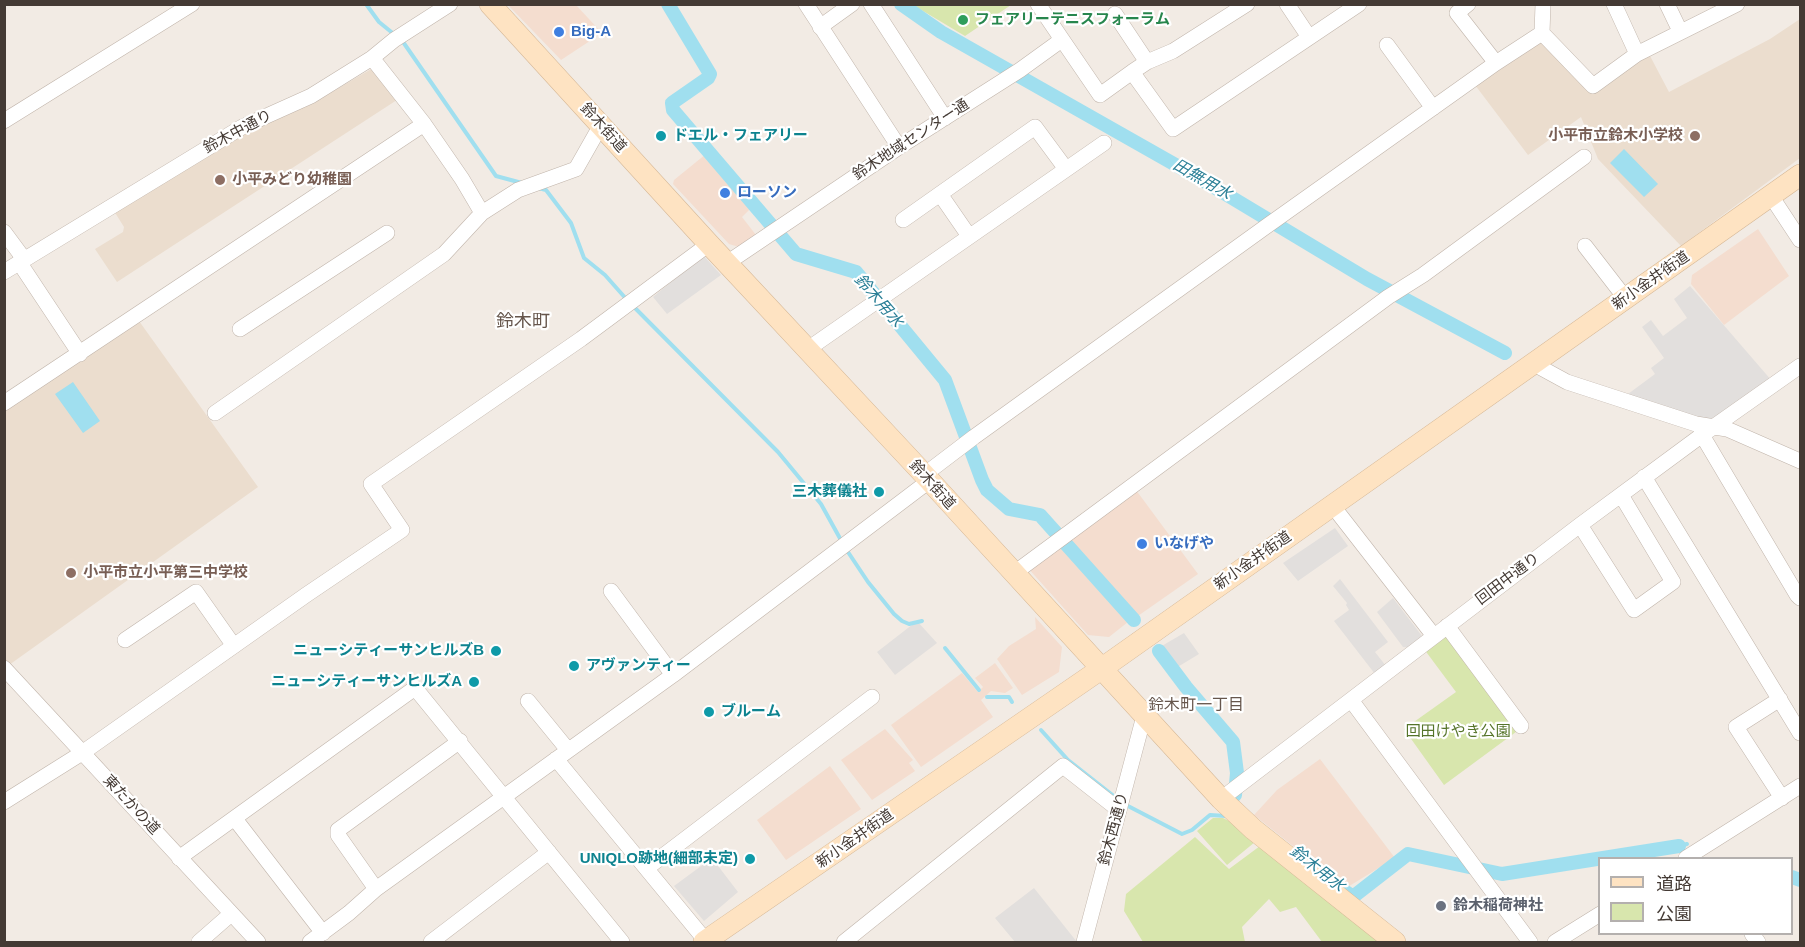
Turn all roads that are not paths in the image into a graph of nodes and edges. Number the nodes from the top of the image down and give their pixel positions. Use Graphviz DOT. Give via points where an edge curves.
graph roads {
  1 [pos="192,4"];
  2 [pos="450,4"];
  3 [pos="490,4"];
  4 [pos="806,4"];
  5 [pos="852,4"];
  6 [pos="871,4"];
  7 [pos="1038,4"];
  8 [pos="1247,4"];
  9 [pos="1287,4"];
  10 [pos="1468,4"];
  11 [pos="1543,4"];
  12 [pos="1614,4"];
  13 [pos="1667,4"];
  14 [pos="1729,6"];
  15 [pos="1350,7"];
  16 [pos="1115,14"];
  17 [pos="820,27"];
  18 [pos="1680,32"];
  19 [pos="1542,33"];
  20 [pos="1059,35"];
  21 [pos="1309,37"];
  22 [pos="1387,46"];
  23 [pos="1637,54"];
  24 [pos="372,58"];
  25 [pos="1147,62"];
  26 [pos="1496,63"];
  27 [pos="1132,72"];
  28 [pos="1433,108"];
  29 [pos="945,118"];
  30 [pos="4,121"];
  31 [pos="424,124"];
  32 [pos="601,125"];
  33 [pos="1104,143"];
  34 [pos="899,147"];
  35 [pos="1584,157"];
  36 [pos="1066,169"];
  37 [pos="1800,175"];
  38 [pos="940,194"];
  39 [pos="1771,196"];
  40 [pos="482,213"];
  41 [pos="903,220"];
  42 [pos="4,232"];
  43 [pos="387,233"];
  44 [pos="969,236"];
  45 [pos="1800,240"];
  46 [pos="709,244"];
  47 [pos="1585,246"];
  48 [pos="22,261"];
  49 [pos="727,262"];
  50 [pos="4,272"];
  51 [pos="1626,299"];
  52 [pos="240,329"];
  53 [pos="808,349"];
  54 [pos="80,354"];
  55 [pos="1534,364"];
  56 [pos="1800,366"];
  57 [pos="4,403"];
  58 [pos="215,413"];
  59 [pos="1716,427"];
  60 [pos="1702,435"];
  61 [pos="1800,461"];
  62 [pos="1644,477"];
  63 [pos="927,478"];
  64 [pos="1621,495"];
  65 [pos="1332,505"];
  66 [pos="1580,525"];
  67 [pos="1013,574"];
  68 [pos="611,591"];
  69 [pos="1800,598"];
  70 [pos="1447,626"];
  71 [pos="1434,636"];
  72 [pos="125,640"];
  73 [pos="234,646"];
  74 [pos="4,668"];
  75 [pos="1101,669"];
  76 [pos="673,675"];
  77 [pos="872,697"];
  78 [pos="1780,699"];
  79 [pos="1351,700"];
  80 [pos="528,701"];
  81 [pos="1144,716"];
  82 [pos="1521,726"];
  83 [pos="1800,733"];
  84 [pos="460,741"];
  85 [pos="82,753"];
  86 [pos="562,754"];
  87 [pos="1800,786"];
  88 [pos="1232,791"];
  89 [pos="504,796"];
  90 [pos="1782,798"];
  91 [pos="4,802"];
  92 [pos="1119,810"];
  93 [pos="235,819"];
  94 [pos="549,852"];
  95 [pos="1696,856"];
  96 [pos="179,858"];
  97 [pos="646,868"];
  98 [pos="376,890"];
  99 [pos="231,914"];
  100 [pos="1598,915"];
  101 [pos="316,938"];
  102 [pos="199,942"];
  103 [pos="258,942"];
  104 [pos="431,942"];
  105 [pos="622,942"];
  106 [pos="705,942"];
  107 [pos="844,942"];
  108 [pos="1084,942"];
  109 [pos="1395,942"];
  110 [pos="1530,942"];
  111 [pos="1555,942"];
  1 -- 30 [label="street"];
  2 -- 24 [label="street, 鈴木中通り"];
  3 -- 32 [label="main road, 鈴木街道"];
  4 -- 17 [label="street"];
  5 -- 17 [label="street"];
  6 -- 29 [label="street"];
  7 -- 20 [label="street"];
  8 -- 25 [label="street" via="1173,51"];
  9 -- 21 [label="street"];
  10 -- 26 [label="street" via="1457,13"];
  11 -- 19 [label="street"];
  12 -- 23 [label="street"];
  13 -- 18 [label="street"];
  14 -- 18 [label="street"];
  15 -- 21 [label="street"];
  16 -- 25 [label="street"];
  17 -- 34 [label="street"];
  18 -- 23 [label="street"];
  19 -- 23 [label="street" via="1593,86"];
  19 -- 26 [label="street"];
  20 -- 27 [label="street" via="1100,94"];
  20 -- 29 [label="street, 鈴木地域センター通" via="1056,44"];
  21 -- 27 [label="street" via="1173,129"];
  22 -- 28 [label="street"];
  24 -- 31 [label="street"];
  24 -- 48 [label="street, 鈴木中通り" via="311,96 242,127"];
  25 -- 27 [label="street"];
  26 -- 28 [label="street"];
  28 -- 63 [label="street" via="969,441"];
  29 -- 34 [label="street, 鈴木地域センター通"];
  31 -- 40 [label="street"];
  31 -- 54 [label="street"];
  32 -- 40 [label="street" via="576,169 520,190"];
  32 -- 46 [label="main road, 鈴木街道"];
  33 -- 36 [label="street"];
  34 -- 49 [label="street, 鈴木地域センター通"];
  35 -- 67 [label="street"];
  36 -- 38 [label="street" via="1035,127"];
  36 -- 44 [label="street"];
  37 -- 39 [label="main road, 新小金井街道"];
  38 -- 41 [label="street"];
  38 -- 44 [label="street"];
  39 -- 45 [label="street"];
  39 -- 51 [label="main road, 新小金井街道"];
  40 -- 58 [label="street" via="444,254"];
  42 -- 48 [label="street"];
  43 -- 52 [label="street"];
  44 -- 53 [label="street"];
  46 -- 49 [label="main road, 鈴木街道"];
  46 -- 73 [label="street" via="581,339 371,484 402,530"];
  47 -- 51 [label="street"];
  48 -- 50 [label="street, 鈴木中通り"];
  48 -- 54 [label="street"];
  49 -- 53 [label="main road, 鈴木街道"];
  51 -- 55 [label="main road, 新小金井街道"];
  53 -- 63 [label="main road, 鈴木街道"];
  54 -- 57 [label="street"];
  55 -- 59 [label="street" via="1567,382"];
  55 -- 65 [label="main road, 新小金井街道"];
  56 -- 59 [label="street, 回田中通り"];
  59 -- 60 [label="street, 回田中通り"];
  59 -- 61 [label="street"];
  60 -- 62 [label="street, 回田中通り"];
  60 -- 69 [label="street"];
  62 -- 64 [label="street, 回田中通り"];
  62 -- 78 [label="street"];
  63 -- 67 [label="main road, 鈴木街道"];
  63 -- 76 [label="street" via="851,541"];
  64 -- 66 [label="street, 回田中通り"];
  64 -- 66 [label="street" via="1673,582 1634,610"];
  65 -- 71 [label="street"];
  65 -- 75 [label="main road, 新小金井街道"];
  66 -- 70 [label="street, 回田中通り"];
  67 -- 75 [label="main road, 鈴木街道"];
  68 -- 76 [label="street"];
  70 -- 71 [label="street, 回田中通り"];
  70 -- 82 [label="street"];
  71 -- 79 [label="street, 回田中通り"];
  72 -- 73 [label="street" via="196,592"];
  73 -- 85 [label="street"];
  74 -- 85 [label="street, 東たかの道"];
  75 -- 81 [label="main road, 鈴木街道"];
  75 -- 106 [label="main road, 新小金井街道"];
  76 -- 86 [label="street"];
  77 -- 97 [label="street"];
  78 -- 83 [label="street"];
  78 -- 90 [label="street" via="1736,727"];
  79 -- 88 [label="street, 回田中通り"];
  79 -- 110 [label="street"];
  80 -- 86 [label="street"];
  81 -- 88 [label="main road, 鈴木街道"];
  81 -- 92 [label="street, 鈴木西通り"];
  84 -- 89 [label="street"];
  84 -- 93 [label="street" via="415,688"];
  84 -- 98 [label="street" via="338,830"];
  85 -- 91 [label="street"];
  85 -- 96 [label="street, 東たかの道"];
  86 -- 89 [label="street"];
  86 -- 97 [label="street"];
  87 -- 90 [label="street"];
  88 -- 109 [label="main road, 鈴木街道" via="1253,829"];
  89 -- 94 [label="street"];
  89 -- 98 [label="street"];
  90 -- 95 [label="street"];
  92 -- 107 [label="street" via="1063,766"];
  92 -- 108 [label="street, 鈴木西通り"];
  93 -- 96 [label="street"];
  93 -- 101 [label="street"];
  94 -- 104 [label="street"];
  94 -- 105 [label="street"];
  96 -- 99 [label="street, 東たかの道"];
  97 -- 106 [label="street"];
  98 -- 101 [label="street"];
  99 -- 102 [label="street"];
  99 -- 103 [label="street, 東たかの道"];
  100 -- 111 [label="street"];
}
